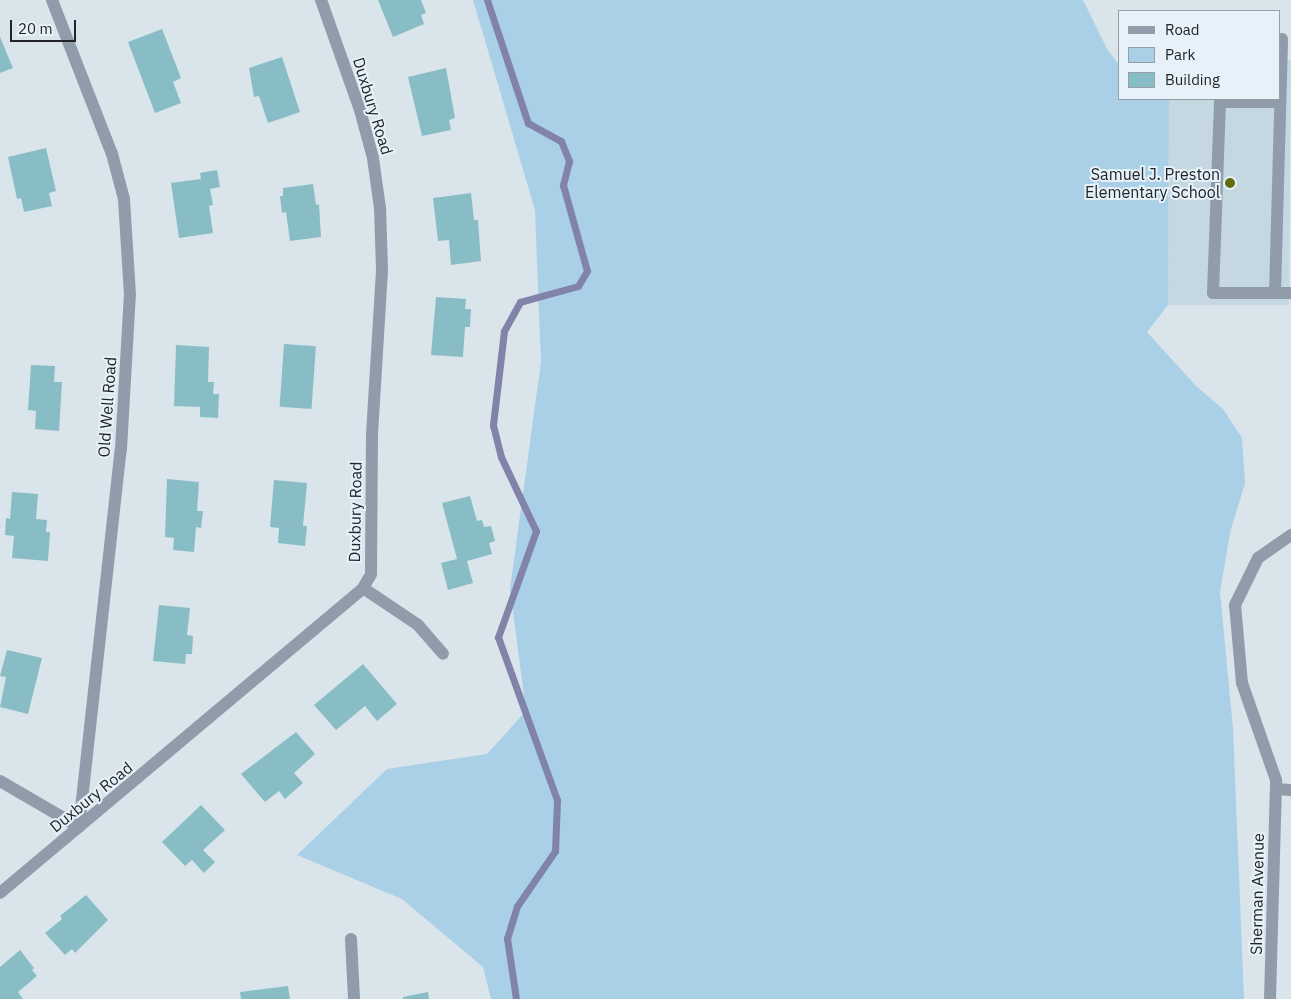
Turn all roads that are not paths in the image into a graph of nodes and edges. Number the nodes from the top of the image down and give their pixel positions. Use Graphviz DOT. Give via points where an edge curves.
graph roads {
  1 [pos="52,0"];
  2 [pos="321,0"];
  3 [pos="1284,39"];
  4 [pos="1281,86"];
  5 [pos="1280,102"];
  6 [pos="1275,293"];
  7 [pos="1290,293"];
  8 [pos="1291,535"];
  9 [pos="363,588"];
  10 [pos="444,654"];
  11 [pos="0,781"];
  12 [pos="1276,789"];
  13 [pos="1291,790"];
  14 [pos="79,827"];
  15 [pos="0,894"];
  16 [pos="351,939"];
  17 [pos="354,999"];
  18 [pos="1270,999"];
  1 -- 14 [label="street, Old Well Road" via="112,154 124,199 129,240 130,294 121,449"];
  2 -- 9 [label="street, Duxbury Road" via="360,110 373,158 380,208 382,270 372,434 371,574"];
  3 -- 4 [label="street"];
  5 -- 6 [label="street"];
  5 -- 6 [label="street" via="1220,102 1213,293"];
  6 -- 7 [label="street"];
  8 -- 12 [label="street, Sherman Avenue" via="1258,558 1235,605 1242,683 1276,780"];
  9 -- 10 [label="street" via="418,625"];
  9 -- 14 [label="street, Duxbury Road"];
  11 -- 14 [label="street"];
  12 -- 13 [label="street"];
  12 -- 18 [label="street, Sherman Avenue"];
  14 -- 15 [label="street, Duxbury Road"];
  16 -- 17 [label="street"];
}
